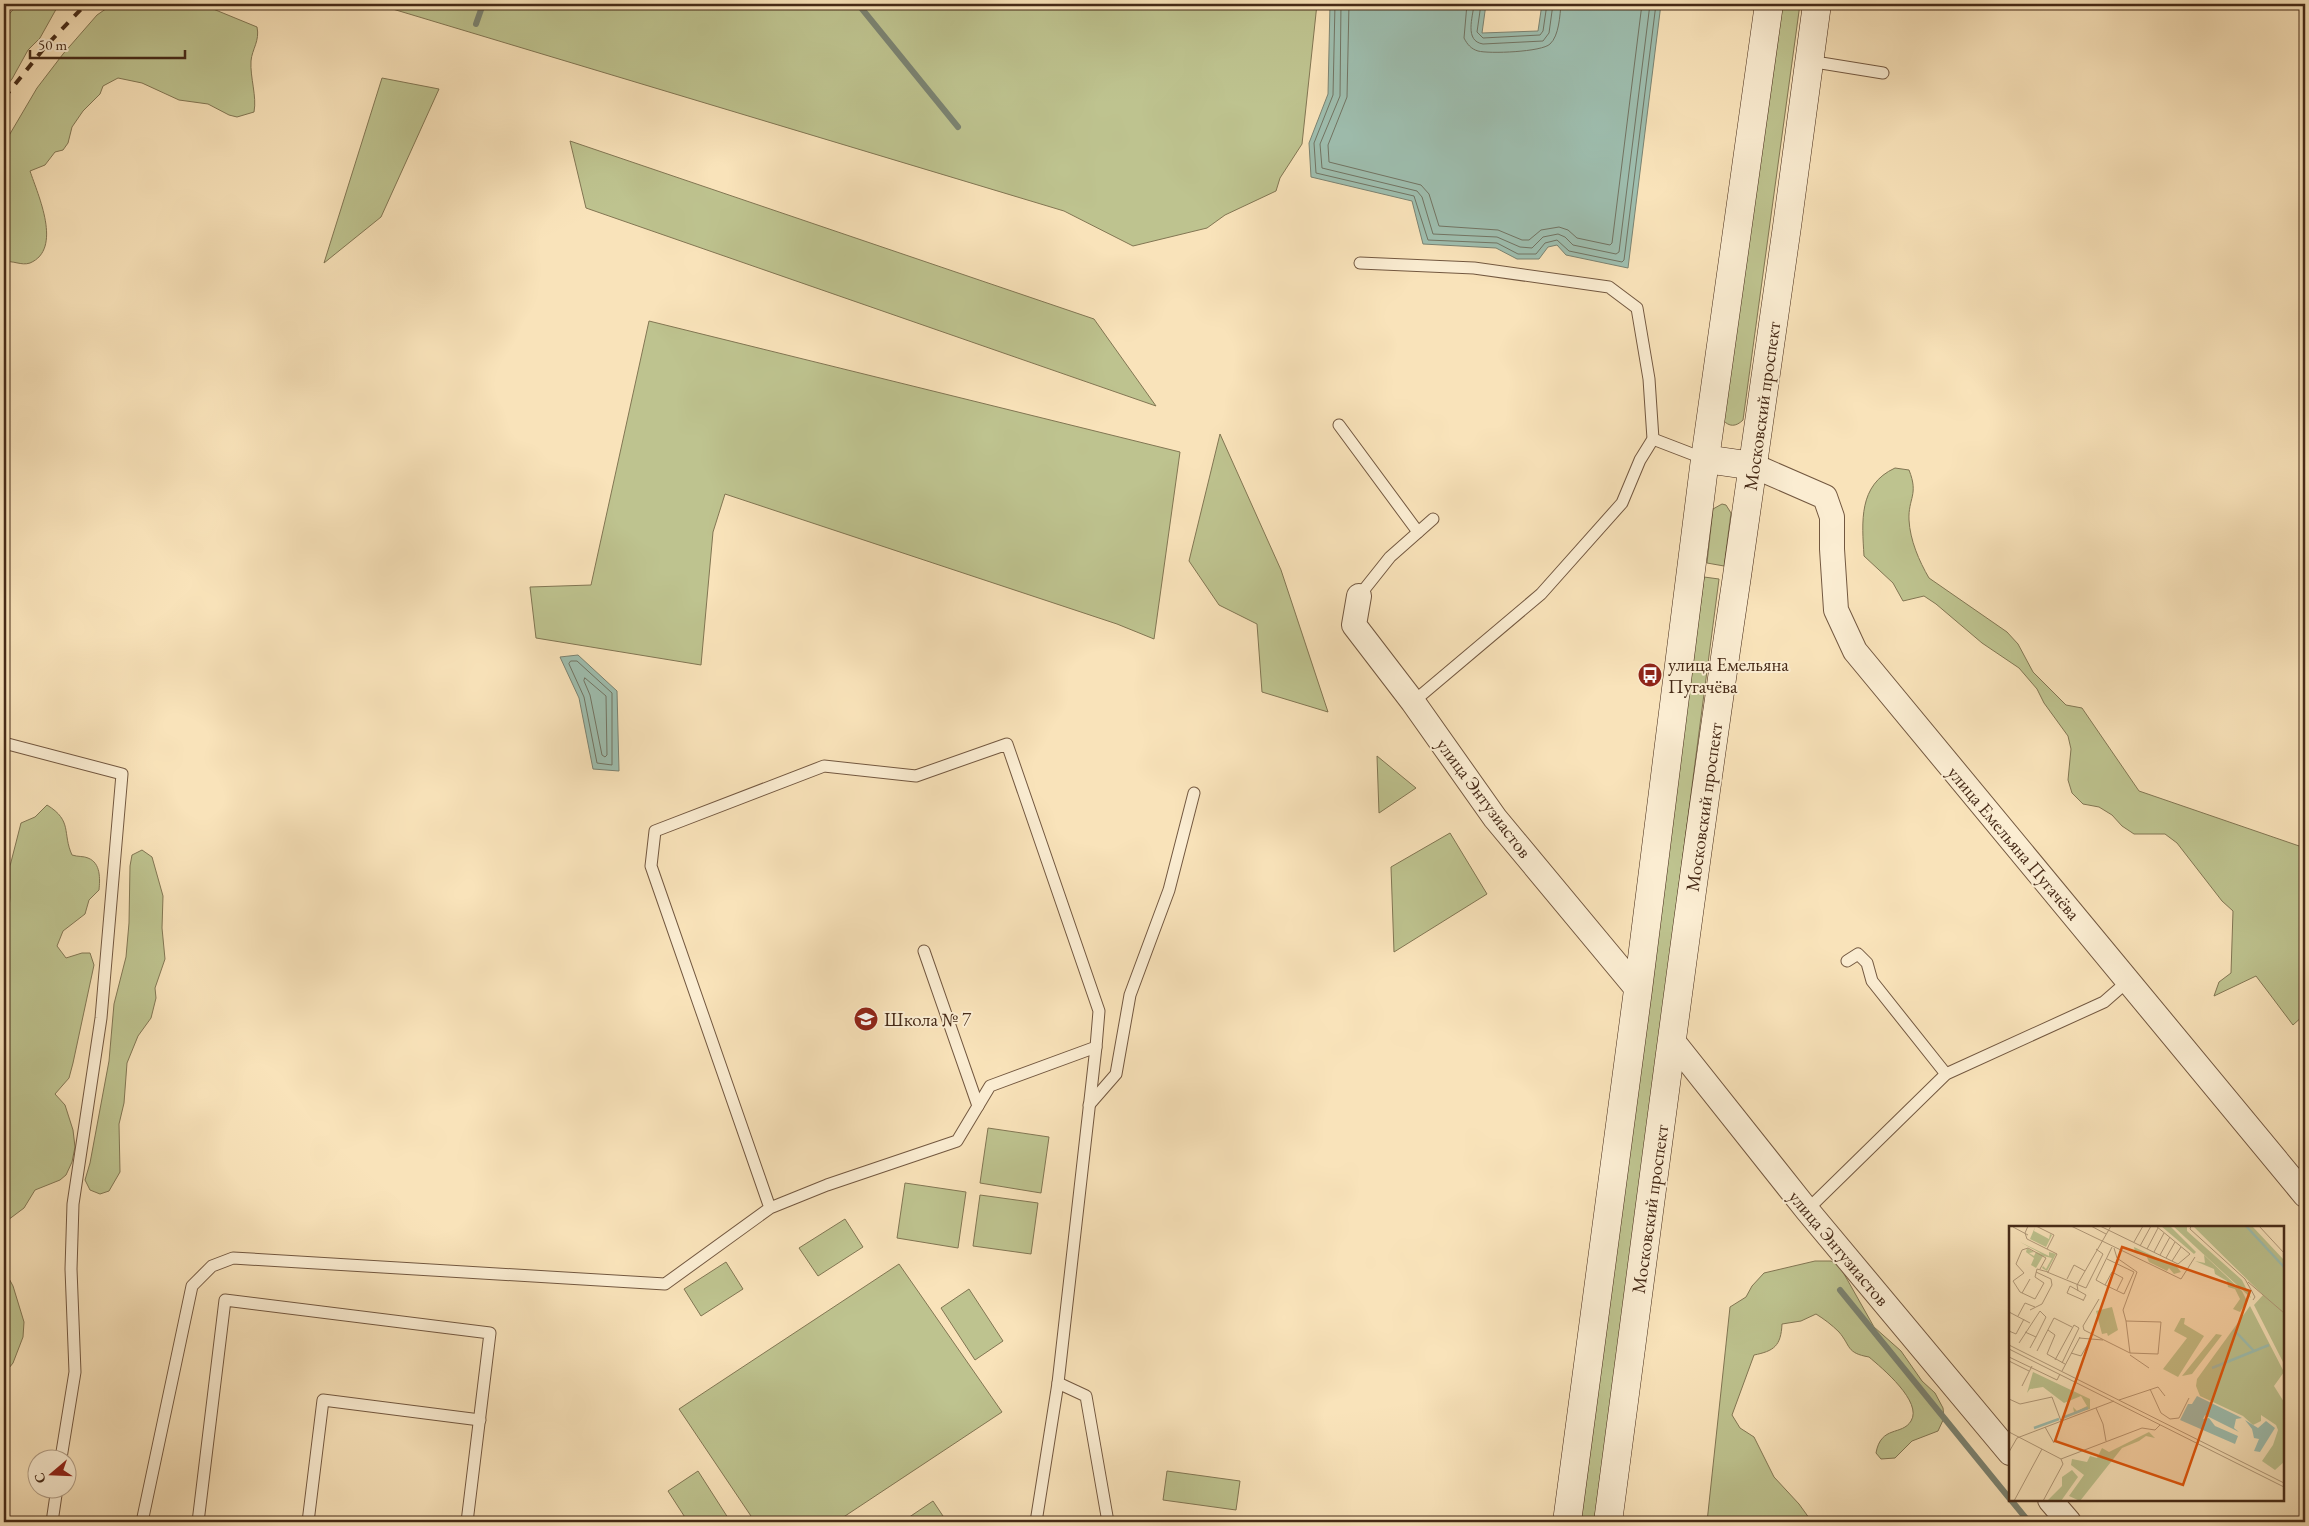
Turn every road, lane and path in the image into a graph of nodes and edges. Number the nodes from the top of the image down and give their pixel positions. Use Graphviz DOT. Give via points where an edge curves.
graph roads {
  1 [pos="1769,4"];
  2 [pos="1816,4"];
  3 [pos="1809,60"];
  4 [pos="1883,73"];
  5 [pos="1360,263"];
  6 [pos="1339,425"];
  7 [pos="1653,439"];
  8 [pos="1705,459"];
  9 [pos="1754,466"];
  10 [pos="1433,518"];
  11 [pos="1418,532"];
  12 [pos="1359,596"];
  13 [pos="1413,702"];
  14 [pos="4,743"];
  15 [pos="1194,793"];
  16 [pos="924,951"];
  17 [pos="1847,961"];
  18 [pos="2128,982"];
  19 [pos="1638,990"];
  20 [pos="1672,1040"];
  21 [pos="1096,1046"];
  22 [pos="1946,1074"];
  23 [pos="978,1106"];
  24 [pos="1089,1106"];
  25 [pos="2305,1195"];
  26 [pos="770,1208"];
  27 [pos="1807,1210"];
  28 [pos="1058,1383"];
  29 [pos="480,1420"];
  30 [pos="64,1448"];
  31 [pos="2009,1452"];
  32 [pos="56,1498"];
  33 [pos="2051,1501"];
  34 [pos="52,1522"];
  35 [pos="142,1522"];
  36 [pos="198,1522"];
  37 [pos="308,1522"];
  38 [pos="467,1522"];
  39 [pos="1036,1522"];
  40 [pos="1108,1522"];
  41 [pos="1567,1522"];
  42 [pos="1608,1522"];
  43 [pos="2069,1522"];
  1 -- 8 [label="main road"];
  2 -- 3 [label="main road, Московский проспект"];
  3 -- 4 [label="lane"];
  3 -- 9 [label="main road, Московский проспект"];
  5 -- 7 [label="lane" via="1474,268 1609,287 1637,308 1649,379"];
  6 -- 11 [label="lane"];
  7 -- 8 [label="lane"];
  7 -- 13 [label="lane" via="1622,502 1541,594"];
  8 -- 9 [label="main road"];
  8 -- 19 [label="main road"];
  9 -- 18 [label="street, улица Емельяна Пугачёва" via="1826,497 1832,516 1836,610 1855,651"];
  9 -- 20 [label="main road, Московский проспект"];
  10 -- 11 [label="lane"];
  11 -- 12 [label="lane" via="1390,557"];
  12 -- 13 [label="street, улица Энтузиастов" via="1354,625"];
  13 -- 19 [label="street, улица Энтузиастов" via="1495,818"];
  14 -- 30 [label="lane" via="122,774 101,1018 73,1204 71,1269 75,1372"];
  15 -- 24 [label="lane" via="1169,890 1130,995 1116,1074"];
  16 -- 23 [label="lane"];
  17 -- 22 [label="lane" via="1858,954 1867,963 1872,981"];
  18 -- 22 [label="lane" via="2104,1002"];
  18 -- 25 [label="street, улица Емельяна Пугачёва"];
  19 -- 41 [label="main road"];
  20 -- 27 [label="street, улица Энтузиастов"];
  20 -- 42 [label="main road, Московский проспект"];
  21 -- 23 [label="lane" via="990,1086"];
  21 -- 24 [label="lane"];
  21 -- 26 [label="lane" via="1099,1011 1007,744 916,776 824,766 655,831 651,866"];
  22 -- 27 [label="lane"];
  23 -- 26 [label="lane" via="957,1141"];
  24 -- 28 [label="lane"];
  26 -- 35 [label="lane" via="665,1284 233,1258 212,1266 192,1286"];
  27 -- 31 [label="street, улица Энтузиастов"];
  28 -- 39 [label="lane"];
  28 -- 40 [label="lane" via="1086,1396"];
  29 -- 36 [label="lane" via="490,1333 225,1300"];
  29 -- 37 [label="lane" via="323,1400"];
  29 -- 38 [label="lane"];
  32 -- 34 [label="lane"];
  33 -- 43 [label="street"];
}
